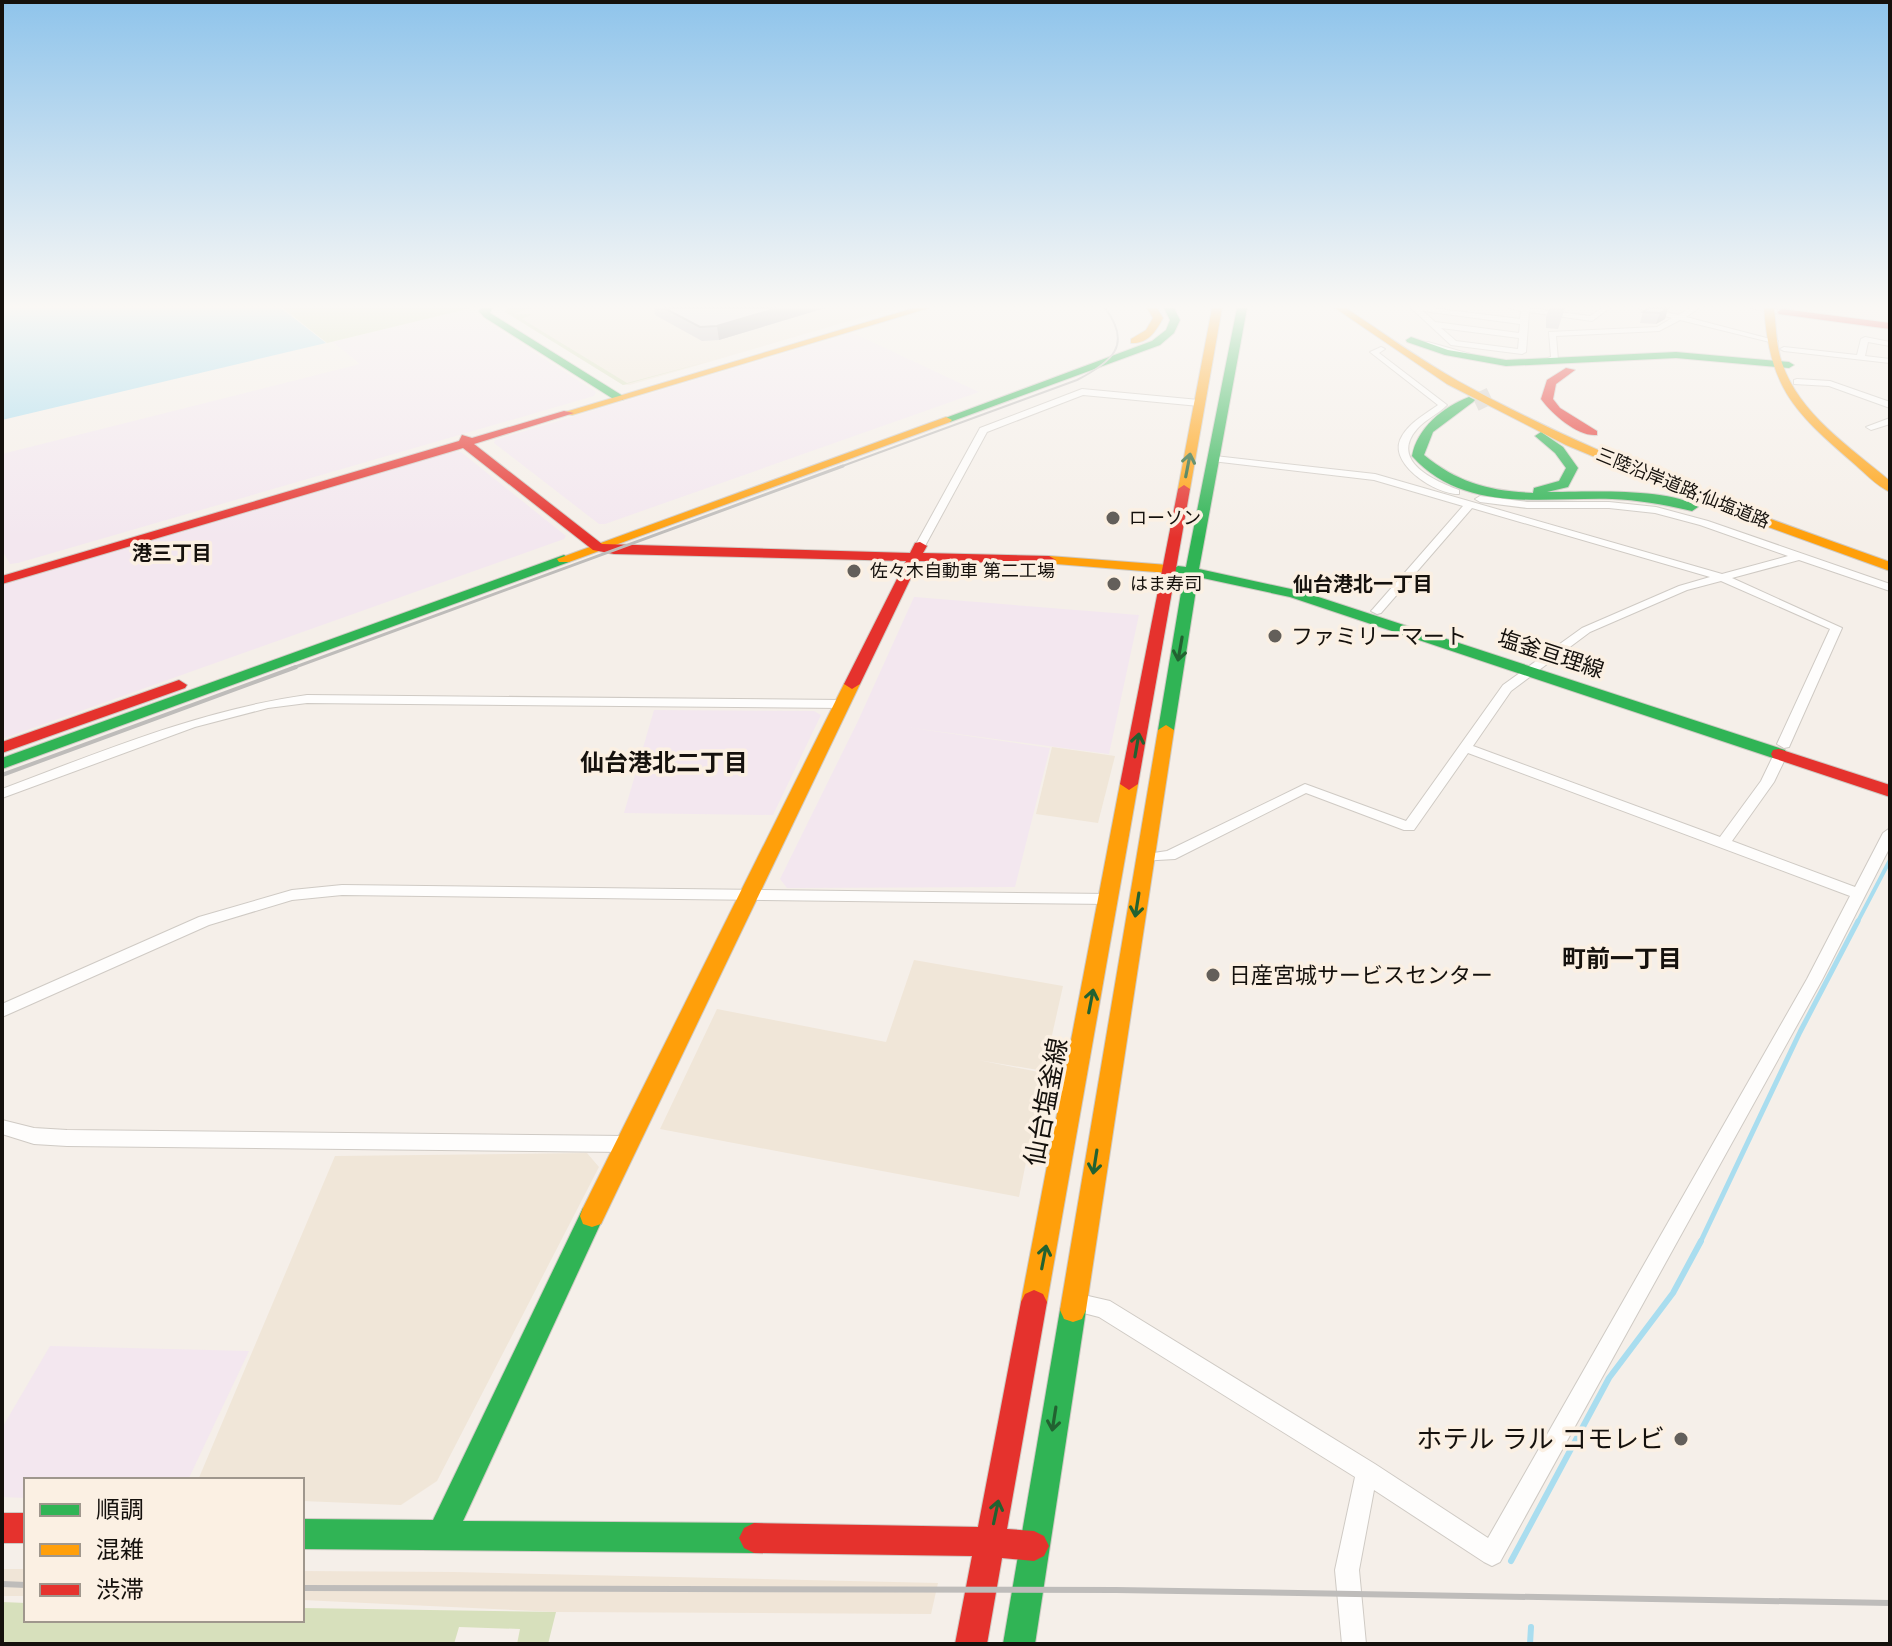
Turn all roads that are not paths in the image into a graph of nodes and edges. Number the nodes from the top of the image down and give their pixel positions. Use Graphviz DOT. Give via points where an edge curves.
graph roads {
  1 [pos="604,385"];
  2 [pos="606,385"];
  3 [pos="655,385"];
  4 [pos="656,385"];
  5 [pos="1019,385"];
  6 [pos="1039,385"];
  7 [pos="1202,385"];
  8 [pos="1228,385"];
  9 [pos="1416,385"];
  10 [pos="1453,385"];
  11 [pos="1481,385"];
  12 [pos="1483,385"];
  13 [pos="1515,385"];
  14 [pos="1550,385"];
  15 [pos="1800,385"];
  16 [pos="1801,385"];
  17 [pos="1832,385"];
  18 [pos="1496,391"];
  19 [pos="621,395"];
  20 [pos="1481,400"];
  21 [pos="1481,400"];
  22 [pos="1481,400"];
  23 [pos="1481,400"];
  24 [pos="1199,403"];
  25 [pos="1890,405"];
  26 [pos="1890,421"];
  27 [pos="1871,427"];
  28 [pos="470,440"];
  29 [pos="1215,459"];
  30 [pos="1890,477"];
  31 [pos="1890,488"];
  32 [pos="1470,504"];
  33 [pos="600,540"];
  34 [pos="917,552"];
  35 [pos="1797,557"];
  36 [pos="1890,557"];
  37 [pos="1169,564"];
  38 [pos="1194,567"];
  39 [pos="1890,569"];
  40 [pos="3,575"];
  41 [pos="1721,577"];
  42 [pos="1890,588"];
  43 [pos="1377,611"];
  44 [pos="1535,668"];
  45 [pos="843,704"];
  46 [pos="1464,747"];
  47 [pos="2,748"];
  48 [pos="1782,749"];
  49 [pos="2,764"];
  50 [pos="1890,779"];
  51 [pos="1890,791"];
  52 [pos="2,794"];
  53 [pos="1890,833"];
  54 [pos="1723,843"];
  55 [pos="1145,858"];
  56 [pos="1857,893"];
  57 [pos="751,894"];
  58 [pos="1110,899"];
  59 [pos="2,1011"];
  60 [pos="2,1127"];
  61 [pos="626,1144"];
  62 [pos="1072,1301"];
  63 [pos="1367,1472"];
  64 [pos="2,1528"];
  65 [pos="24,1528"];
  66 [pos="304,1534"];
  67 [pos="441,1536"];
  68 [pos="989,1542"];
  69 [pos="1034,1546"];
  70 [pos="971,1644"];
  71 [pos="1019,1644"];
  72 [pos="1354,1644"];
  1 -- 19 [label="main road"];
  2 -- 19 [label="main road"];
  3 -- 19 [label="main road"];
  4 -- 19 [label="main road"];
  5 -- 33 [label="main road"];
  6 -- 33 [label="main road"];
  7 -- 24 [label="main road"];
  8 -- 29 [label="main road"];
  9 -- 35 [label="street" via="1443,405 1411,430 1403,445 1406,461 1429,481 1469,497 1504,503 1656,510"];
  10 -- 23 [label="main road"];
  11 -- 18 [label="main road"];
  12 -- 18 [label="main road"];
  13 -- 18 [label="main road"];
  14 -- 36 [label="main road" via="1546,393 1551,405 1573,423 1704,485"];
  15 -- 30 [label="main road" via="1827,418"];
  16 -- 31 [label="main road"];
  17 -- 25 [label="street"];
  18 -- 20 [label="main road"];
  18 -- 36 [label="main road, 三陸沿岸道路;仙塩道路" via="1593,443 1702,489"];
  18 -- 39 [label="main road, 三陸沿岸道路;仙塩道路" via="1649,476"];
  18 -- 39 [label="main road" via="1423,434 1417,448 1427,468 1483,492 1669,502"];
  19 -- 28 [label="main road"];
  21 -- 22 [label="main road" via="1429,440 1427,454 1436,467 1461,481 1504,491 1544,491 1569,479 1572,468 1559,450"];
  24 -- 34 [label="street" via="1082,392 983,430"];
  37 -- 24 [label="main road, one-way"];
  26 -- 27 [label="street"];
  28 -- 33 [label="main road"];
  28 -- 40 [label="main road"];
  29 -- 32 [label="street" via="1364,475"];
  29 -- 38 [label="main road"];
  32 -- 41 [label="street"];
  32 -- 43 [label="street"];
  33 -- 34 [label="main road, 塩釜亘理線"];
  33 -- 47 [label="main road"];
  33 -- 49 [label="main road"];
  34 -- 37 [label="main road, 塩釜亘理線"];
  34 -- 45 [label="main road"];
  35 -- 41 [label="street"];
  35 -- 42 [label="street"];
  37 -- 38 [label="main road, 塩釜亘理線"];
  58 -- 37 [label="main road, 仙台塩釜線, one-way"];
  38 -- 43 [label="main road, 塩釜亘理線" via="1269,579"];
  38 -- 44 [label="main road, 塩釜亘理線"];
  38 -- 55 [label="main road, one-way"];
  41 -- 44 [label="street" via="1586,630"];
  41 -- 48 [label="street" via="1836,628"];
  43 -- 44 [label="main road, 塩釜亘理線"];
  44 -- 46 [label="street" via="1507,688"];
  44 -- 48 [label="main road, 塩釜亘理線"];
  45 -- 52 [label="street" via="277,702 209,718"];
  45 -- 57 [label="main road"];
  46 -- 54 [label="street"];
  46 -- 55 [label="street" via="1409,827 1305,788 1170,856"];
  48 -- 50 [label="main road, 塩釜亘理線"];
  48 -- 51 [label="main road, 塩釜亘理線"];
  48 -- 54 [label="street" via="1767,782"];
  53 -- 56 [label="street"];
  54 -- 56 [label="street"];
  55 -- 62 [label="main road, one-way"];
  56 -- 63 [label="street" via="1814,980 1492,1554"];
  57 -- 58 [label="street"];
  57 -- 59 [label="street" via="342,890 292,895 204,921"];
  57 -- 61 [label="main road"];
  68 -- 58 [label="main road, 仙台塩釜線, one-way"];
  60 -- 61 [label="street" via="67,1138"];
  61 -- 67 [label="main road"];
  62 -- 63 [label="street" via="1103,1308"];
  62 -- 69 [label="main road, one-way"];
  63 -- 72 [label="street" via="1347,1570"];
  64 -- 65 [label="main road"];
  66 -- 67 [label="main road"];
  67 -- 68 [label="main road"];
  68 -- 69 [label="main road"];
  68 -- 70 [label="main road, 仙台塩釜線"];
  69 -- 71 [label="main road"];
}
